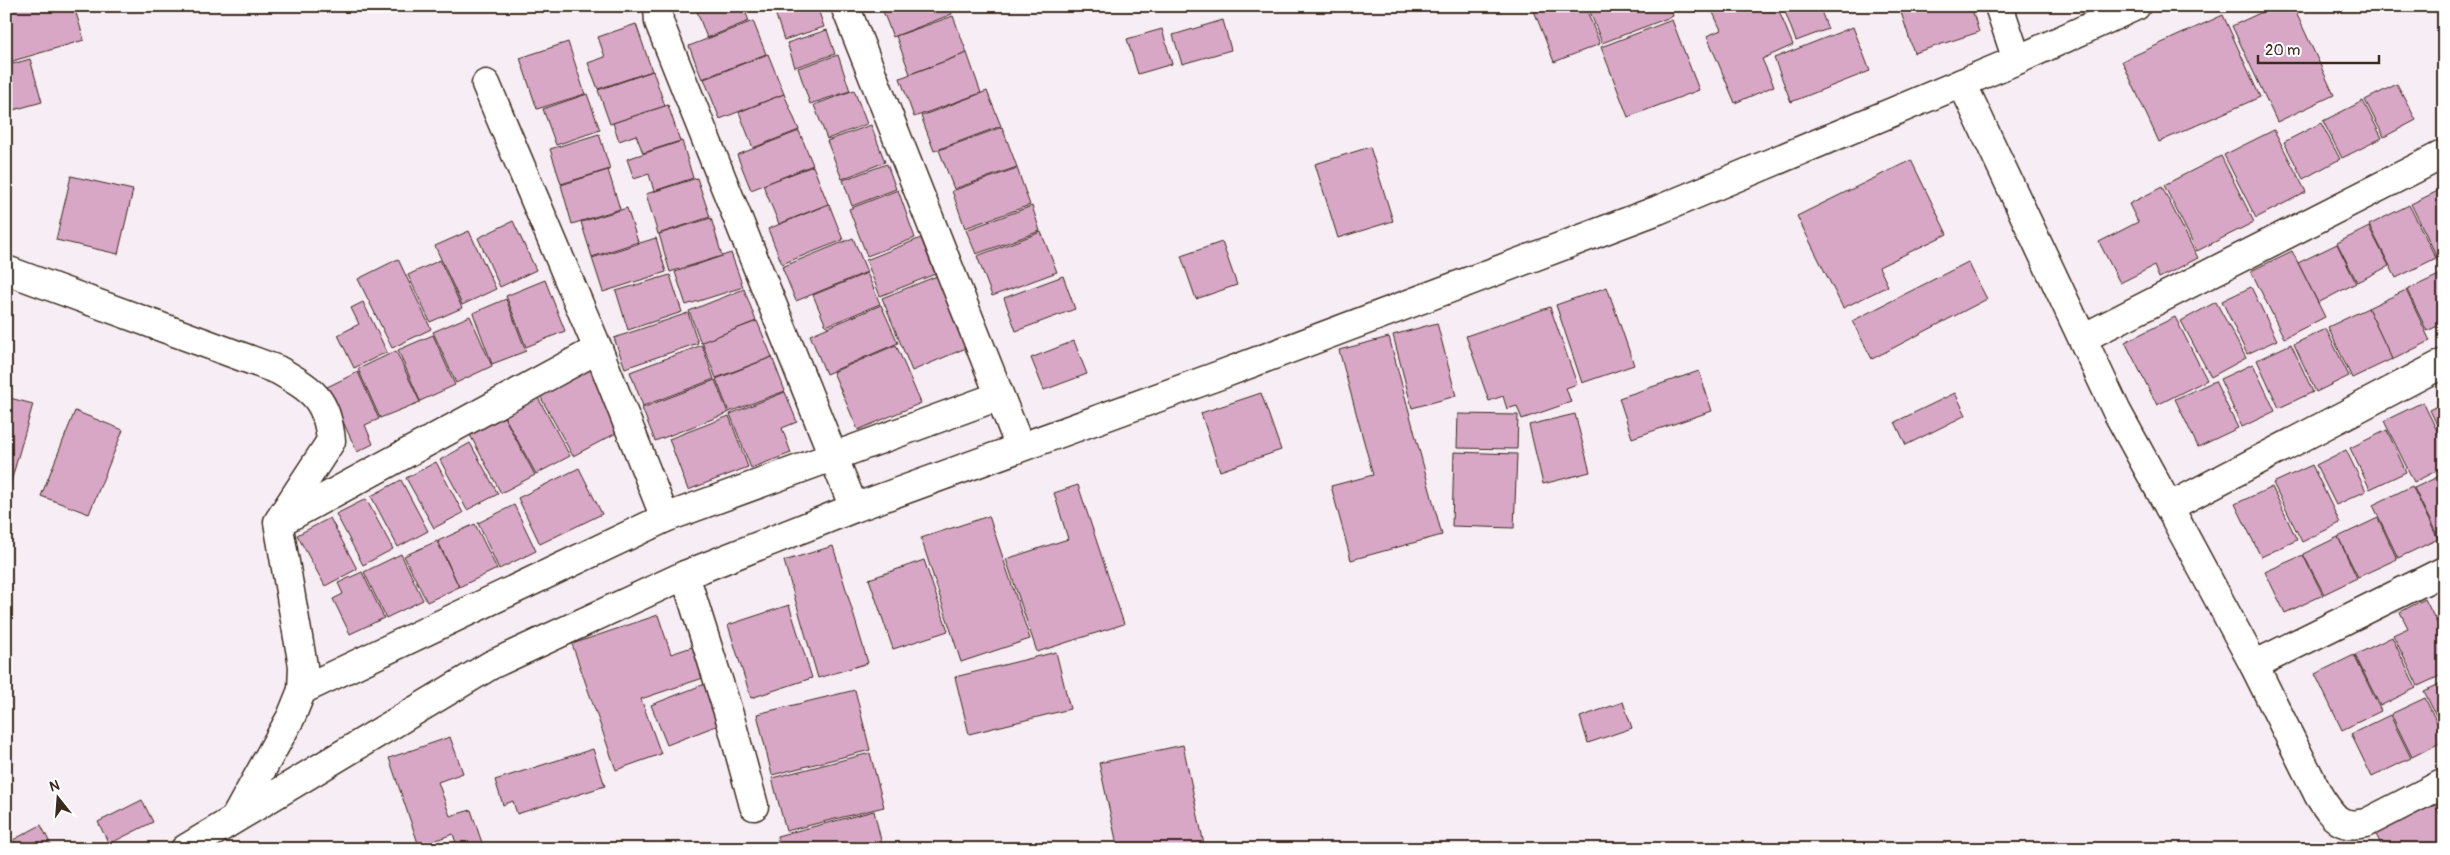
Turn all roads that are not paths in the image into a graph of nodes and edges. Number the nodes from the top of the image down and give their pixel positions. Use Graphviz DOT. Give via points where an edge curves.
graph roads {
  1 [pos="658,6"];
  2 [pos="845,6"];
  3 [pos="1999,6"];
  4 [pos="2136,6"];
  5 [pos="2017,60"];
  6 [pos="1962,83"];
  7 [pos="486,84"];
  8 [pos="2444,154"];
  9 [pos="6,270"];
  10 [pos="2082,338"];
  11 [pos="598,349"];
  12 [pos="2444,363"];
  13 [pos="999,396"];
  14 [pos="1020,447"];
  15 [pos="833,456"];
  16 [pos="2169,507"];
  17 [pos="854,508"];
  18 [pos="665,518"];
  19 [pos="278,522"];
  20 [pos="2444,570"];
  21 [pos="685,575"];
  22 [pos="2254,665"];
  23 [pos="302,690"];
  24 [pos="2444,783"];
  25 [pos="754,806"];
  26 [pos="236,817"];
  27 [pos="185,849"];
  1 -- 15 [label="street" via="660,22"];
  2 -- 13 [label="street"];
  3 -- 5 [label="street"];
  4 -- 5 [label="street"];
  5 -- 6 [label="street"];
  6 -- 10 [label="street"];
  6 -- 14 [label="street" via="1658,210"];
  7 -- 11 [label="street"];
  8 -- 10 [label="street"];
  9 -- 19 [label="street" via="246,357 307,386 325,408 331,440"];
  10 -- 16 [label="street" via="2117,412"];
  11 -- 18 [label="street"];
  11 -- 19 [label="street"];
  12 -- 16 [label="street"];
  13 -- 14 [label="street"];
  13 -- 15 [label="street"];
  14 -- 17 [label="street"];
  15 -- 17 [label="street"];
  15 -- 18 [label="street"];
  16 -- 22 [label="street"];
  17 -- 21 [label="street"];
  18 -- 23 [label="street"];
  19 -- 23 [label="street" via="303,666"];
  20 -- 22 [label="street"];
  21 -- 25 [label="street"];
  21 -- 26 [label="street" via="491,666"];
  22 -- 24 [label="street" via="2318,796 2341,823 2352,826 2366,823"];
  23 -- 26 [label="street" via="292,717"];
  26 -- 27 [label="street"];
}
